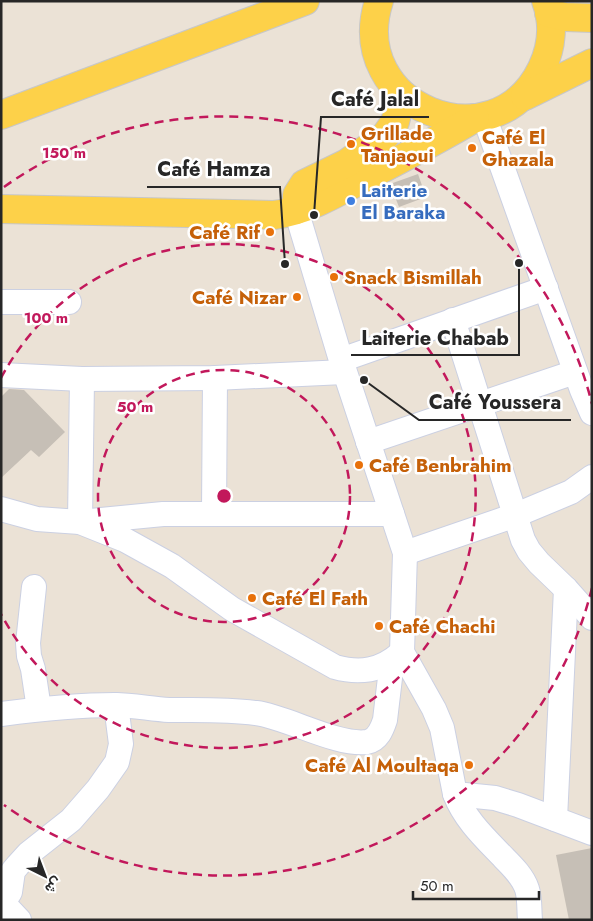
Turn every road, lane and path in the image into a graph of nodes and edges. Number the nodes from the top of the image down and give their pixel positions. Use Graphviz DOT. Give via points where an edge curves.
graph roads {
  1 [pos="380,1"];
  2 [pos="296,3"];
  3 [pos="548,7"];
  4 [pos="592,18"];
  5 [pos="592,63"];
  6 [pos="402,95"];
  7 [pos="517,100"];
  8 [pos="1,115"];
  9 [pos="480,117"];
  10 [pos="1,209"];
  11 [pos="296,210"];
  12 [pos="546,288"];
  13 [pos="1,302"];
  14 [pos="69,302"];
  15 [pos="453,320"];
  16 [pos="343,366"];
  17 [pos="1,375"];
  18 [pos="214,378"];
  19 [pos="82,379"];
  20 [pos="583,383"];
  21 [pos="480,405"];
  22 [pos="592,413"];
  23 [pos="368,442"];
  24 [pos="592,477"];
  25 [pos="1,509"];
  26 [pos="214,514"];
  27 [pos="392,514"];
  28 [pos="516,515"];
  29 [pos="80,522"];
  30 [pos="405,552"];
  31 [pos="34,587"];
  32 [pos="566,589"];
  33 [pos="592,618"];
  34 [pos="397,656"];
  35 [pos="116,705"];
  36 [pos="38,710"];
  37 [pos="1,714"];
  38 [pos="455,794"];
  39 [pos="555,820"];
  40 [pos="592,833"];
  41 [pos="8,909"];
  42 [pos="530,920"];
  1 -- 6 [label="main road" via="375,22 377,51 385,72"];
  2 -- 8 [label="main road"];
  3 -- 4 [label="main road" via="565,17"];
  3 -- 7 [label="main road" via="550,40 543,66"];
  5 -- 7 [label="main road"];
  6 -- 9 [label="main road" via="433,114 454,118"];
  6 -- 11 [label="main road" via="395,122 385,136 346,163 304,184 297,195"];
  7 -- 9 [label="main road" via="502,110"];
  9 -- 11 [label="main road" via="355,183"];
  9 -- 12 [label="street"];
  10 -- 11 [label="main road" via="274,215"];
  11 -- 16 [label="street"];
  12 -- 15 [label="street"];
  12 -- 20 [label="street"];
  13 -- 14 [label="street"];
  15 -- 16 [label="street"];
  15 -- 21 [label="street"];
  16 -- 18 [label="street"];
  16 -- 23 [label="street"];
  17 -- 19 [label="street"];
  18 -- 19 [label="street"];
  18 -- 26 [label="street"];
  19 -- 29 [label="street"];
  20 -- 21 [label="street"];
  20 -- 22 [label="street"];
  21 -- 23 [label="street"];
  21 -- 28 [label="street"];
  23 -- 27 [label="street"];
  24 -- 28 [label="street" via="571,492"];
  25 -- 29 [label="street" via="37,519"];
  26 -- 27 [label="street"];
  26 -- 29 [label="street" via="163,514"];
  27 -- 30 [label="street"];
  28 -- 30 [label="street"];
  28 -- 32 [label="street" via="528,551"];
  29 -- 34 [label="street" via="125,540 172,566 232,609 335,667 352,670 379,668"];
  30 -- 34 [label="street"];
  31 -- 36 [label="street" via="28,643"];
  32 -- 33 [label="street"];
  32 -- 39 [label="street"];
  34 -- 35 [label="street" via="382,729 366,742 340,739 258,713"];
  34 -- 38 [label="street" via="437,715"];
  35 -- 36 [label="street"];
  35 -- 41 [label="street" via="121,744 117,762 71,820 18,865 14,871"];
  36 -- 37 [label="street"];
  38 -- 39 [label="street" via="495,798"];
  38 -- 42 [label="street" via="460,807 477,829 523,880 528,890"];
  39 -- 40 [label="street"];
}
